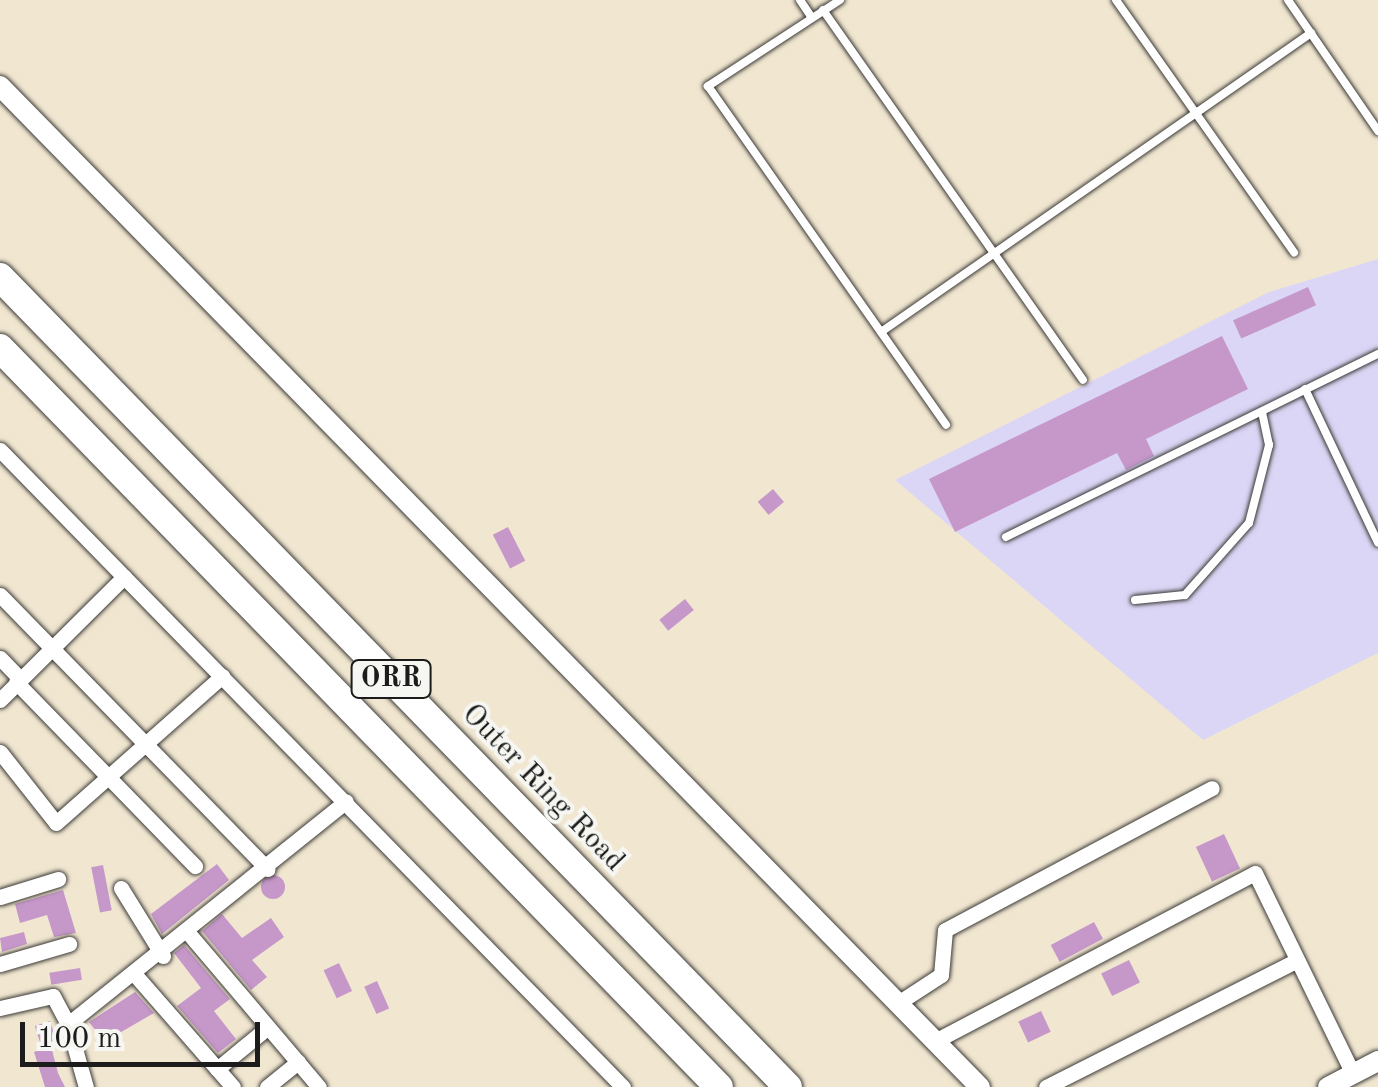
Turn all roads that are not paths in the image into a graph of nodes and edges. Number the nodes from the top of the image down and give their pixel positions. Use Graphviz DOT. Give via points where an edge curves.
graph roads {
  1 [pos="800,0"];
  2 [pos="840,0"];
  3 [pos="1116,0"];
  4 [pos="1288,0"];
  5 [pos="823,10"];
  6 [pos="810,16"];
  7 [pos="1312,33"];
  8 [pos="0,86"];
  9 [pos="1196,114"];
  10 [pos="1378,130"];
  11 [pos="1294,252"];
  12 [pos="994,254"];
  13 [pos="0,277"];
  14 [pos="881,332"];
  15 [pos="0,348"];
  16 [pos="1378,354"];
  17 [pos="1083,380"];
  18 [pos="1305,389"];
  19 [pos="1262,412"];
  20 [pos="946,425"];
  21 [pos="0,450"];
  22 [pos="1006,536"];
  23 [pos="1378,544"];
  24 [pos="124,577"];
  25 [pos="0,595"];
  26 [pos="1134,600"];
  27 [pos="50,646"];
  28 [pos="0,658"];
  29 [pos="222,676"];
  30 [pos="17,680"];
  31 [pos="0,700"];
  32 [pos="145,744"];
  33 [pos="0,752"];
  34 [pos="108,777"];
  35 [pos="1212,788"];
  36 [pos="346,801"];
  37 [pos="195,866"];
  38 [pos="267,869"];
  39 [pos="58,880"];
  40 [pos="121,888"];
  41 [pos="0,898"];
  42 [pos="190,935"];
  43 [pos="69,944"];
  44 [pos="163,956"];
  45 [pos="1295,960"];
  46 [pos="0,964"];
  47 [pos="136,978"];
  48 [pos="898,1003"];
  49 [pos="0,1008"];
  50 [pos="68,1024"];
  51 [pos="268,1027"];
  52 [pos="935,1041"];
  53 [pos="1378,1060"];
  54 [pos="298,1062"];
  55 [pos="217,1068"];
  56 [pos="1353,1074"];
  57 [pos="86,1087"];
  58 [pos="233,1087"];
  59 [pos="267,1087"];
  60 [pos="319,1087"];
  61 [pos="623,1087"];
  62 [pos="719,1087"];
  63 [pos="788,1087"];
  64 [pos="980,1087"];
  65 [pos="1046,1087"];
  66 [pos="1328,1087"];
  1 -- 6 [label="lane"];
  2 -- 5 [label="lane"];
  3 -- 9 [label="lane"];
  4 -- 7 [label="lane"];
  5 -- 6 [label="lane"];
  5 -- 12 [label="lane"];
  6 -- 14 [label="lane" via="708,86"];
  7 -- 9 [label="lane"];
  7 -- 10 [label="lane"];
  8 -- 48 [label="main road"];
  9 -- 11 [label="lane"];
  9 -- 12 [label="lane"];
  12 -- 14 [label="lane"];
  12 -- 17 [label="lane"];
  13 -- 63 [label="highway, Outer Ring Road / ORR"];
  14 -- 20 [label="lane"];
  15 -- 62 [label="highway, ORR"];
  16 -- 18 [label="lane"];
  18 -- 19 [label="lane"];
  18 -- 23 [label="lane"];
  19 -- 22 [label="lane"];
  19 -- 26 [label="lane" via="1269,445 1249,523 1184,595"];
  21 -- 24 [label="street"];
  24 -- 27 [label="street"];
  24 -- 29 [label="street"];
  25 -- 27 [label="street"];
  27 -- 30 [label="street"];
  27 -- 32 [label="street"];
  28 -- 30 [label="street"];
  29 -- 32 [label="street"];
  29 -- 36 [label="street"];
  30 -- 31 [label="street"];
  30 -- 34 [label="street"];
  32 -- 34 [label="street"];
  32 -- 38 [label="street"];
  33 -- 34 [label="street" via="56,823"];
  34 -- 37 [label="street"];
  35 -- 48 [label="street" via="945,930 941,975"];
  36 -- 38 [label="street"];
  36 -- 61 [label="street"];
  38 -- 42 [label="street"];
  39 -- 41 [label="street"];
  40 -- 44 [label="street"];
  42 -- 44 [label="street"];
  42 -- 51 [label="street"];
  43 -- 46 [label="street"];
  44 -- 47 [label="street"];
  45 -- 52 [label="street" via="1255,873"];
  45 -- 56 [label="street"];
  45 -- 65 [label="street"];
  47 -- 50 [label="street"];
  47 -- 55 [label="street"];
  48 -- 52 [label="main road"];
  49 -- 50 [label="street" via="52,996"];
  50 -- 57 [label="street"];
  51 -- 54 [label="street"];
  51 -- 55 [label="street"];
  52 -- 64 [label="main road"];
  53 -- 56 [label="main road"];
  54 -- 59 [label="street"];
  54 -- 60 [label="street"];
  55 -- 58 [label="street"];
  56 -- 66 [label="main road"];
}
